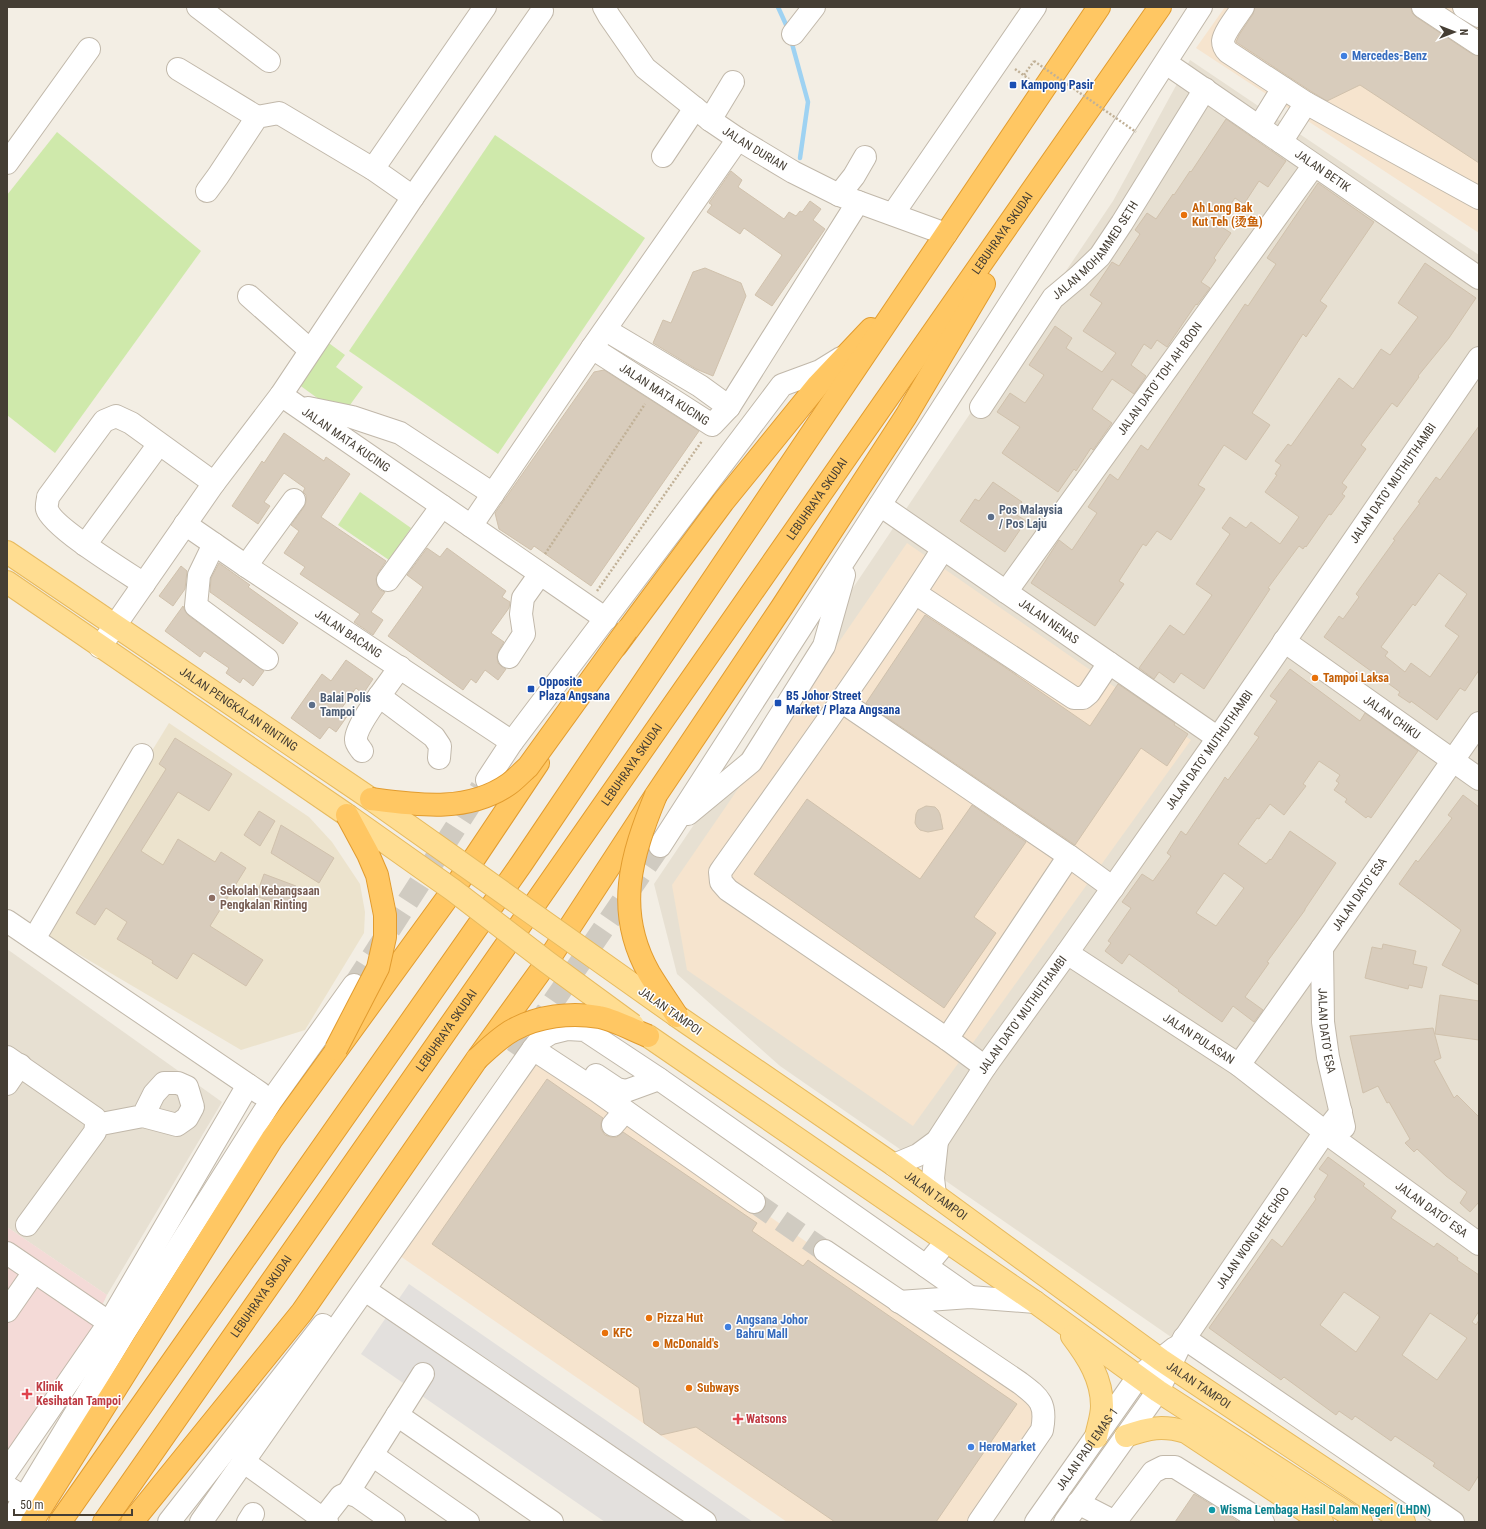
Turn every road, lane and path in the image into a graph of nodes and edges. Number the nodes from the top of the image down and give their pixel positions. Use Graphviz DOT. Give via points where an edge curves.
graph roads {
  1 [pos="198,7"];
  2 [pos="485,7"];
  3 [pos="604,7"];
  4 [pos="814,7"];
  5 [pos="1036,7"];
  6 [pos="1099,7"];
  7 [pos="1160,7"];
  8 [pos="1201,7"];
  9 [pos="1243,7"];
  10 [pos="1423,7"];
  11 [pos="1464,7"];
  12 [pos="542,11"];
  13 [pos="1479,16"];
  14 [pos="793,34"];
  15 [pos="1479,44"];
  16 [pos="89,49"];
  17 [pos="1000,58"];
  18 [pos="269,61"];
  19 [pos="1166,63"];
  20 [pos="178,69"];
  21 [pos="1024,75"];
  22 [pos="733,82"];
  23 [pos="1283,88"];
  24 [pos="1044,89"];
  25 [pos="1204,89"];
  26 [pos="1306,103"];
  27 [pos="702,114"];
  28 [pos="257,117"];
  29 [pos="1259,127"];
  30 [pos="1136,132"];
  31 [pos="738,139"];
  32 [pos="1281,142"];
  33 [pos="663,156"];
  34 [pos="865,157"];
  35 [pos="7,163"];
  36 [pos="1314,165"];
  37 [pos="373,169"];
  38 [pos="207,191"];
  39 [pos="413,197"];
  40 [pos="1479,198"];
  41 [pos="849,199"];
  42 [pos="1020,210"];
  43 [pos="893,214"];
  44 [pos="946,234"];
  45 [pos="1479,278"];
  46 [pos="910,289"];
  47 [pos="249,296"];
  48 [pos="606,330"];
  49 [pos="592,348"];
  50 [pos="310,350"];
  51 [pos="844,356"];
  52 [pos="1479,358"];
  53 [pos="655,388"];
  54 [pos="290,401"];
  55 [pos="729,407"];
  56 [pos="981,407"];
  57 [pos="712,425"];
  58 [pos="159,444"];
  59 [pos="214,483"];
  60 [pos="493,494"];
  61 [pos="294,500"];
  62 [pos="880,505"];
  63 [pos="442,506"];
  64 [pos="185,524"];
  65 [pos="471,526"];
  66 [pos="214,544"];
  67 [pos="86,545"];
  68 [pos="943,549"];
  69 [pos="7,552"];
  70 [pos="850,553"];
  71 [pos="246,566"];
  72 [pos="537,572"];
  73 [pos="388,580"];
  74 [pos="7,582"];
  75 [pos="144,584"];
  76 [pos="1006,592"];
  77 [pos="915,593"];
  78 [pos="586,606"];
  79 [pos="606,619"];
  80 [pos="116,626"];
  81 [pos="627,630"];
  82 [pos="1284,641"];
  83 [pos="100,647"];
  84 [pos="509,657"];
  85 [pos="268,660"];
  86 [pos="1110,663"];
  87 [pos="400,667"];
  88 [pos="380,696"];
  89 [pos="841,701"];
  90 [pos="1479,723"];
  91 [pos="1218,738"];
  92 [pos="512,742"];
  93 [pos="362,752"];
  94 [pos="142,755"];
  95 [pos="439,758"];
  96 [pos="1452,761"];
  97 [pos="1479,779"];
  98 [pos="487,780"];
  99 [pos="364,794"];
  100 [pos="656,795"];
  101 [pos="347,815"];
  102 [pos="672,827"];
  103 [pos="660,846"];
  104 [pos="1069,856"];
  105 [pos="469,867"];
  106 [pos="1113,888"];
  107 [pos="453,890"];
  108 [pos="7,921"];
  109 [pos="564,937"];
  110 [pos="34,939"];
  111 [pos="1322,948"];
  112 [pos="1067,953"];
  113 [pos="547,962"];
  114 [pos="354,985"];
  115 [pos="681,1019"];
  116 [pos="947,1039"];
  117 [pos="654,1041"];
  118 [pos="530,1048"];
  119 [pos="336,1050"];
  120 [pos="477,1059"];
  121 [pos="13,1061"];
  122 [pos="1239,1065"];
  123 [pos="985,1067"];
  124 [pos="659,1079"];
  125 [pos="7,1084"];
  126 [pos="248,1085"];
  127 [pos="271,1101"];
  128 [pos="1341,1112"];
  129 [pos="143,1116"];
  130 [pos="96,1125"];
  131 [pos="1325,1132"];
  132 [pos="937,1141"];
  133 [pos="1358,1156"];
  134 [pos="894,1164"];
  135 [pos="936,1195"];
  136 [pos="754,1202"];
  137 [pos="27,1225"];
  138 [pos="1475,1234"];
  139 [pos="946,1242"];
  140 [pos="825,1251"];
  141 [pos="7,1253"];
  142 [pos="926,1266"];
  143 [pos="34,1272"];
  144 [pos="365,1290"];
  145 [pos="970,1297"];
  146 [pos="899,1302"];
  147 [pos="1035,1302"];
  148 [pos="7,1311"];
  149 [pos="1064,1323"];
  150 [pos="116,1328"];
  151 [pos="1182,1341"];
  152 [pos="1165,1363"];
  153 [pos="423,1374"];
  154 [pos="1138,1377"];
  155 [pos="1158,1391"];
  156 [pos="397,1415"];
  157 [pos="1126,1436"];
  158 [pos="1096,1437"];
  159 [pos="372,1456"];
  160 [pos="243,1462"];
  161 [pos="7,1471"];
  162 [pos="7,1487"];
  163 [pos="348,1493"];
  164 [pos="25,1498"];
  165 [pos="1078,1503"];
  166 [pos="325,1521"];
  167 [pos="10,1522"];
  168 [pos="32,1522"];
  169 [pos="60,1522"];
  170 [pos="104,1522"];
  171 [pos="132,1522"];
  172 [pos="169,1522"];
  173 [pos="201,1522"];
  174 [pos="394,1522"];
  175 [pos="468,1522"];
  176 [pos="552,1522"];
  177 [pos="705,1522"];
  178 [pos="979,1522"];
  179 [pos="1036,1522"];
  180 [pos="1065,1522"];
  181 [pos="1115,1522"];
  182 [pos="1263,1522"];
  183 [pos="1322,1522"];
  184 [pos="1362,1522"];
  185 [pos="1404,1522"];
  186 [pos="1453,1522"];
  1 -- 18 [label="street"];
  2 -- 37 [label="street"];
  3 -- 27 [label="street, JALAN DURIAN" via="645,68"];
  4 -- 14 [label="street"];
  5 -- 17 [label="street"];
  6 -- 24 [label="highway"];
  7 -- 42 [label="highway, LEBUHRAYA SKUDAI"];
  8 -- 19 [label="street"];
  9 -- 23 [label="street" via="1225,36 1224,48"];
  10 -- 15 [label="street"];
  11 -- 13 [label="street"];
  12 -- 39 [label="street"];
  16 -- 35 [label="street"];
  17 -- 21 [label="path"];
  17 -- 43 [label="street"];
  19 -- 25 [label="street, JALAN BETIK"];
  19 -- 62 [label="street"];
  20 -- 28 [label="street"];
  21 -- 24 [label="path"];
  21 -- 30 [label="path, bridge" via="1034,61"];
  22 -- 27 [label="street"];
  23 -- 26 [label="street"];
  23 -- 29 [label="street"];
  24 -- 44 [label="highway"];
  25 -- 29 [label="street, JALAN BETIK"];
  25 -- 56 [label="street, JALAN MOHAMMED SETH" via="1100,256 1053,298"];
  26 -- 32 [label="street"];
  26 -- 40 [label="street"];
  27 -- 31 [label="street, JALAN DURIAN"];
  27 -- 33 [label="street"];
  28 -- 37 [label="street" via="279,113"];
  28 -- 38 [label="street"];
  29 -- 32 [label="street, JALAN BETIK"];
  31 -- 41 [label="street, JALAN DURIAN" via="793,172"];
  31 -- 48 [label="street"];
  32 -- 36 [label="street, JALAN BETIK"];
  34 -- 41 [label="street, JALAN MATA KUCING" via="854,176"];
  36 -- 45 [label="street, JALAN BETIK"];
  36 -- 76 [label="street, JALAN DATO' TOH AH BOON"];
  37 -- 39 [label="street"];
  39 -- 50 [label="street"];
  41 -- 43 [label="street, JALAN DURIAN"];
  41 -- 55 [label="street, JALAN MATA KUCING"];
  42 -- 100 [label="highway" via="1000,257 906,416"];
  42 -- 170 [label="highway, LEBUHRAYA SKUDAI"];
  43 -- 44 [label="street, JALAN DURIAN"];
  44 -- 46 [label="highway"];
  46 -- 51 [label="highway"];
  46 -- 169 [label="highway" via="522,863"];
  47 -- 50 [label="street"];
  48 -- 49 [label="street"];
  48 -- 55 [label="street" via="700,386"];
  49 -- 53 [label="street, JALAN MATA KUCING"];
  49 -- 60 [label="street"];
  50 -- 54 [label="street"];
  51 -- 79 [label="street" via="820,371 782,385"];
  51 -- 81 [label="highway" via="728,496"];
  52 -- 82 [label="street, JALAN DATO' MUTHUTHAMBI"];
  53 -- 57 [label="street, JALAN MATA KUCING"];
  53 -- 72 [label="path"];
  54 -- 59 [label="street"];
  54 -- 60 [label="street" via="400,432"];
  54 -- 63 [label="street, JALAN MATA KUCING"];
  55 -- 57 [label="street, JALAN MATA KUCING"];
  57 -- 78 [label="path"];
  58 -- 59 [label="street"];
  58 -- 67 [label="street"];
  58 -- 67 [label="street" via="131,423 116,416 104,421 48,497 47,508 53,519"];
  59 -- 64 [label="street"];
  60 -- 65 [label="street"];
  61 -- 71 [label="street"];
  62 -- 68 [label="street, JALAN NENAS"];
  62 -- 70 [label="street"];
  63 -- 65 [label="street, JALAN MATA KUCING"];
  63 -- 73 [label="street"];
  64 -- 66 [label="street, JALAN BACANG"];
  64 -- 75 [label="street"];
  65 -- 72 [label="street, JALAN MATA KUCING"];
  66 -- 71 [label="street, JALAN BACANG"];
  66 -- 85 [label="street" via="199,575 196,606"];
  67 -- 75 [label="street"];
  68 -- 76 [label="street, JALAN NENAS"];
  68 -- 77 [label="street"];
  69 -- 80 [label="main road, JALAN PENGKALAN RINTING"];
  70 -- 102 [label="street"];
  70 -- 102 [label="street" via="824,646 751,762"];
  71 -- 87 [label="street, JALAN BACANG"];
  72 -- 78 [label="street, JALAN MATA KUCING"];
  72 -- 84 [label="street" via="523,598 521,614 524,634"];
  74 -- 83 [label="main road"];
  75 -- 80 [label="street"];
  76 -- 86 [label="street, JALAN NENAS"];
  77 -- 86 [label="street" via="1074,698 1083,698 1089,693"];
  77 -- 89 [label="street"];
  78 -- 79 [label="street, JALAN MATA KUCING"];
  79 -- 92 [label="street"];
  80 -- 83 [label="street"];
  80 -- 99 [label="main road, JALAN PENGKALAN RINTING"];
  81 -- 99 [label="highway, bridge" via="528,767 509,784 474,801 448,804 419,804"];
  81 -- 105 [label="highway, bridge"];
  82 -- 91 [label="street, JALAN DATO' MUTHUTHAMBI"];
  82 -- 96 [label="street, JALAN CHIKU"];
  83 -- 101 [label="main road"];
  86 -- 91 [label="street, JALAN NENAS"];
  87 -- 88 [label="street"];
  87 -- 92 [label="street, JALAN BACANG"];
  88 -- 93 [label="street" via="358,730 356,741"];
  88 -- 95 [label="street" via="434,737 440,746"];
  89 -- 104 [label="street"];
  89 -- 116 [label="street" via="720,872 721,882 728,890"];
  90 -- 96 [label="street, JALAN DATO' ESA"];
  91 -- 106 [label="street, JALAN DATO' MUTHUTHAMBI"];
  92 -- 98 [label="street"];
  94 -- 110 [label="street"];
  96 -- 97 [label="street, JALAN CHIKU"];
  96 -- 111 [label="street, JALAN DATO' ESA"];
  99 -- 105 [label="main road, JALAN PENGKALAN RINTING, bridge"];
  100 -- 109 [label="highway, bridge"];
  100 -- 115 [label="highway, bridge" via="640,832 630,871 628,904 631,927 638,949 649,972"];
  101 -- 107 [label="main road, bridge"];
  101 -- 119 [label="highway, bridge" via="377,875 385,915 385,936 378,968"];
  102 -- 103 [label="street"];
  104 -- 106 [label="street"];
  104 -- 116 [label="street"];
  105 -- 107 [label="highway"];
  105 -- 109 [label="main road, JALAN TAMPOI, bridge"];
  106 -- 112 [label="street, JALAN DATO' MUTHUTHAMBI"];
  107 -- 113 [label="main road, bridge"];
  107 -- 119 [label="highway, bridge"];
  108 -- 110 [label="street"];
  109 -- 113 [label="highway"];
  109 -- 115 [label="main road, JALAN TAMPOI, bridge"];
  110 -- 126 [label="street"];
  111 -- 122 [label="street, JALAN DATO' ESA"];
  111 -- 128 [label="street, JALAN DATO’ ESA" via="1323,1022"];
  112 -- 122 [label="street, JALAN PULASAN"];
  112 -- 123 [label="street, JALAN DATO' MUTHUTHAMBI"];
  113 -- 117 [label="main road, bridge"];
  113 -- 120 [label="highway, bridge"];
  114 -- 127 [label="street"];
  115 -- 134 [label="main road, JALAN TAMPOI"];
  116 -- 123 [label="street"];
  117 -- 120 [label="highway, bridge" via="601,1017 561,1016 533,1021 512,1030"];
  117 -- 139 [label="main road"];
  118 -- 124 [label="street" via="626,1091"];
  118 -- 124 [label="street" via="551,1033 567,1028 586,1030"];
  118 -- 136 [label="street" via="597,1091 619,1118"];
  118 -- 144 [label="street"];
  118 -- 172 [label="street" via="359,1278"];
  119 -- 168 [label="highway" via="272,1139"];
  120 -- 171 [label="highway" via="302,1312"];
  121 -- 125 [label="street"];
  121 -- 130 [label="street" via="95,1118"];
  122 -- 131 [label="street, JALAN PULASAN"];
  123 -- 132 [label="street, JALAN DATO' MUTHUTHAMBI"];
  124 -- 142 [label="street"];
  126 -- 127 [label="street"];
  126 -- 150 [label="street"];
  127 -- 150 [label="street"];
  128 -- 131 [label="street"];
  128 -- 133 [label="street, JALAN DATO’ ESA" via="1346,1134"];
  129 -- 130 [label="street"];
  130 -- 137 [label="street" via="95,1132"];
  131 -- 133 [label="street, JALAN DATO' ESA"];
  131 -- 151 [label="street, JALAN WONG HEE CHOO"];
  132 -- 134 [label="street, JALAN DATO' MUTHUTHAMBI" via="918,1155"];
  132 -- 135 [label="street, JALAN DATO' MUTHUTHAMBI" via="933,1178"];
  133 -- 138 [label="street, JALAN DATO' ESA"];
  134 -- 135 [label="main road, JALAN TAMPOI"];
  135 -- 152 [label="main road, JALAN TAMPOI"];
  139 -- 142 [label="street"];
  139 -- 147 [label="main road"];
  140 -- 146 [label="street"];
  141 -- 143 [label="street"];
  142 -- 145 [label="street"];
  143 -- 148 [label="street"];
  143 -- 150 [label="street"];
  144 -- 160 [label="street"];
  144 -- 177 [label="street"];
  145 -- 146 [label="street"];
  145 -- 147 [label="street"];
  146 -- 178 [label="street" via="1036,1395 1045,1415 1042,1430"];
  147 -- 149 [label="main road"];
  149 -- 154 [label="main road"];
  149 -- 158 [label="main road" via="1094,1368 1100,1387 1102,1408"];
  150 -- 161 [label="street"];
  150 -- 164 [label="street"];
  151 -- 152 [label="street, JALAN WONG HEE CHOO"];
  151 -- 186 [label="street"];
  152 -- 154 [label="street, JALAN PADI EMAS 1"];
  152 -- 155 [label="street, JALAN PADI EMAS 1"];
  152 -- 185 [label="main road, JALAN TAMPOI"];
  153 -- 156 [label="street"];
  154 -- 155 [label="main road"];
  154 -- 158 [label="street, JALAN PADI EMAS 1"];
  155 -- 157 [label="street, JALAN PADI EMAS 1"];
  155 -- 184 [label="main road"];
  156 -- 159 [label="street"];
  156 -- 176 [label="street"];
  157 -- 165 [label="street, JALAN PADI EMAS 1"];
  157 -- 183 [label="main road" via="1147,1428 1160,1427 1186,1432"];
  158 -- 179 [label="street, JALAN PADI EMAS 1"];
  159 -- 163 [label="street"];
  159 -- 175 [label="street"];
  160 -- 166 [label="street"];
  160 -- 173 [label="street"];
  162 -- 164 [label="street"];
  163 -- 166 [label="street" via="341,1496"];
  163 -- 174 [label="street" via="357,1496"];
  164 -- 167 [label="street"];
  165 -- 180 [label="street, JALAN PADI EMAS 1"];
  165 -- 181 [label="street"];
  181 -- 182 [label="street" via="1153,1472 1163,1467 1175,1467"];
}
